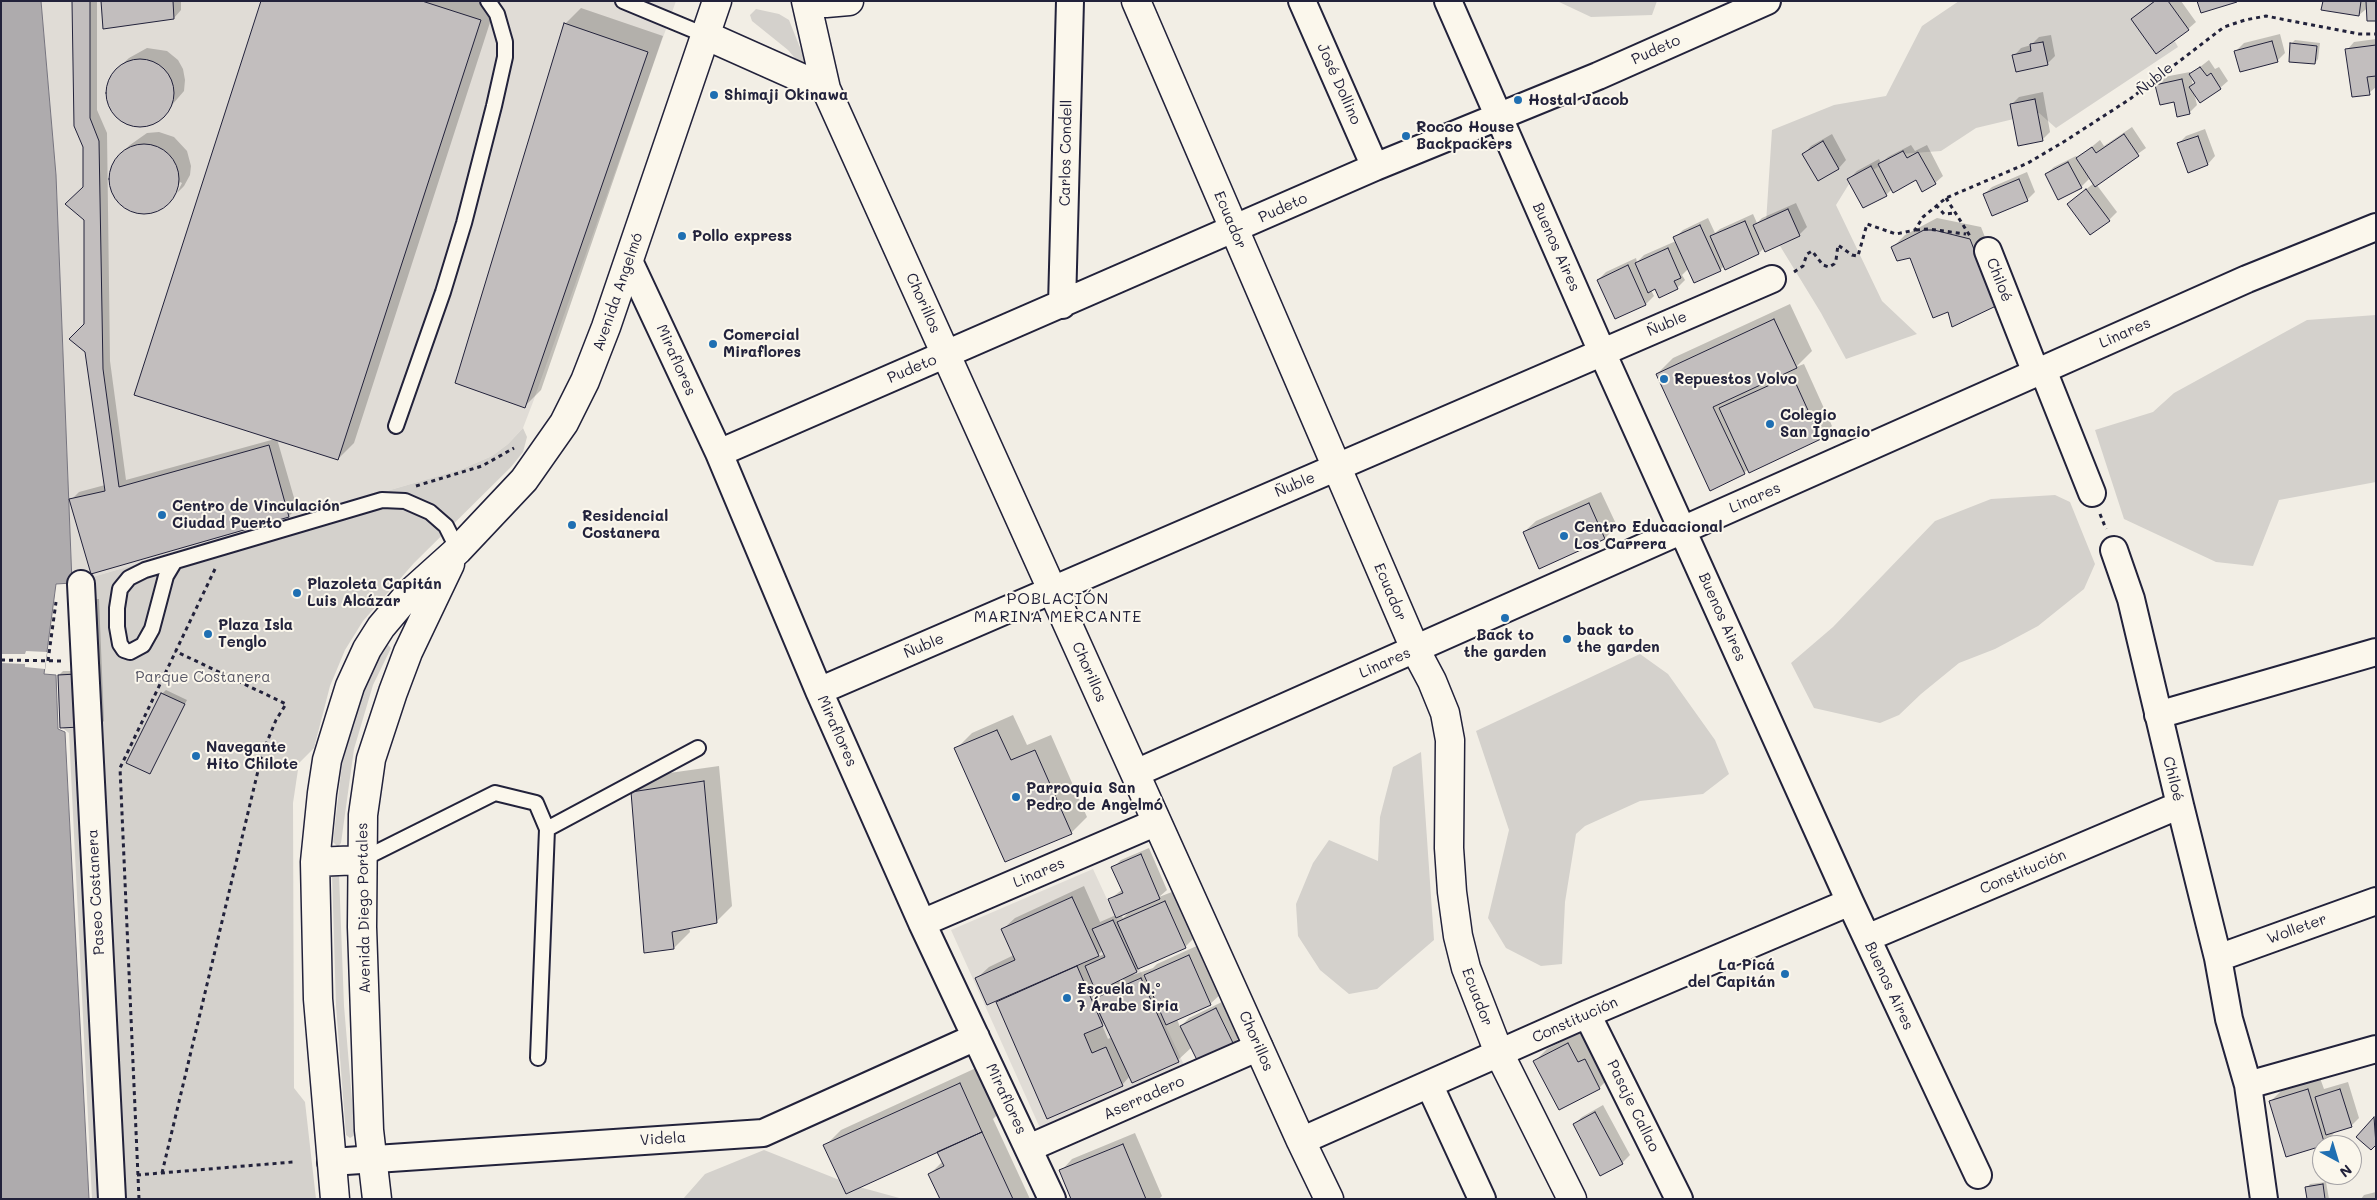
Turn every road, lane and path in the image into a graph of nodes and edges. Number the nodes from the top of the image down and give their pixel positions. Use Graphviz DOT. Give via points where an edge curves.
graph roads {
  1 [pos="488,1"];
  2 [pos="623,1"];
  3 [pos="717,1"];
  4 [pos="807,1"];
  5 [pos="849,1"];
  6 [pos="1070,1"];
  7 [pos="1136,1"];
  8 [pos="1302,1"];
  9 [pos="1448,1"];
  10 [pos="1767,1"];
  11 [pos="2376,34"];
  12 [pos="705,36"];
  13 [pos="826,89"];
  14 [pos="1500,117"];
  15 [pos="1375,167"];
  16 [pos="1946,198"];
  17 [pos="1936,205"];
  18 [pos="1955,213"];
  19 [pos="2376,228"];
  20 [pos="1235,230"];
  21 [pos="1915,230"];
  22 [pos="1967,234"];
  23 [pos="1988,251"];
  24 [pos="629,261"];
  25 [pos="1772,279"];
  26 [pos="1062,305"];
  27 [pos="1602,352"];
  28 [pos="946,354"];
  29 [pos="2040,371"];
  30 [pos="396,426"];
  31 [pos="718,453"];
  32 [pos="1336,467"];
  33 [pos="2092,493"];
  34 [pos="1682,530"];
  35 [pos="226,546"];
  36 [pos="458,550"];
  37 [pos="2114,550"];
  38 [pos="175,561"];
  39 [pos="81,584"];
  40 [pos="1052,590"];
  41 [pos="1415,649"];
  42 [pos="175,650"];
  43 [pos="2376,652"];
  44 [pos="1,660"];
  45 [pos="48,661"];
  46 [pos="819,691"];
  47 [pos="2158,715"];
  48 [pos="698,748"];
  49 [pos="1136,773"];
  50 [pos="2180,805"];
  51 [pos="1157,822"];
  52 [pos="547,829"];
  53 [pos="361,860"];
  54 [pos="315,862"];
  55 [pos="2376,901"];
  56 [pos="1850,902"];
  57 [pos="922,923"];
  58 [pos="1867,938"];
  59 [pos="2218,958"];
  60 [pos="1587,1014"];
  61 [pos="976,1037"];
  62 [pos="1259,1047"];
  63 [pos="2376,1049"];
  64 [pos="1499,1053"];
  65 [pos="538,1058"];
  66 [pos="1429,1084"];
  67 [pos="2248,1086"];
  68 [pos="1301,1141"];
  69 [pos="1029,1148"];
  70 [pos="373,1159"];
  71 [pos="293,1162"];
  72 [pos="331,1162"];
  73 [pos="162,1173"];
  74 [pos="138,1174"];
  75 [pos="1978,1175"];
  76 [pos="112,1188"];
  77 [pos="139,1199"];
  78 [pos="335,1199"];
  79 [pos="377,1199"];
  80 [pos="1052,1199"];
  81 [pos="1329,1199"];
  82 [pos="1482,1199"];
  83 [pos="1572,1199"];
  84 [pos="1679,1199"];
  85 [pos="2264,1199"];
  1 -- 30 [label="lane" via="503,28 505,57 464,223"];
  2 -- 12 [label="lane"];
  3 -- 12 [label="street, Avenida Angelmó"];
  4 -- 5 [label="street"];
  4 -- 13 [label="street, Chorillos"];
  6 -- 26 [label="street, Carlos Condell"];
  7 -- 20 [label="street, Ecuador"];
  8 -- 15 [label="street, José Dollino"];
  9 -- 14 [label="street, Buenos Aires"];
  10 -- 14 [label="street, Pudeto"];
  11 -- 16 [label="path, Ñuble" via="2358,34 2266,16 2224,27 2130,99 2065,141 2028,163"];
  12 -- 13 [label="street"];
  12 -- 24 [label="street, Avenida Angelmó"];
  13 -- 28 [label="street, Chorillos"];
  14 -- 15 [label="street, Pudeto"];
  14 -- 27 [label="street, Buenos Aires"];
  15 -- 20 [label="street, Pudeto"];
  16 -- 17 [label="path, Ñuble"];
  16 -- 18 [label="path, Chiloé"];
  17 -- 18 [label="path" via="1944,214"];
  17 -- 21 [label="path, Ñuble"];
  18 -- 22 [label="path, Chiloé"];
  19 -- 29 [label="street, Linares" via="2247,279"];
  20 -- 26 [label="street, Pudeto"];
  20 -- 32 [label="street, Ecuador"];
  21 -- 22 [label="path"];
  21 -- 25 [label="path" via="1896,234 1866,224 1858,256 1838,244 1834,264 1829,267 1823,265 1812,251 1807,254 1803,266"];
  22 -- 23 [label="path, Chiloé"];
  23 -- 29 [label="street, Chiloé"];
  24 -- 31 [label="street, Miraflores"];
  24 -- 36 [label="street, Avenida Angelmó" via="592,365 564,423 524,480"];
  25 -- 27 [label="street, Ñuble"];
  26 -- 28 [label="street, Pudeto"];
  27 -- 32 [label="street, Ñuble"];
  27 -- 34 [label="street, Buenos Aires"];
  28 -- 31 [label="street, Pudeto"];
  28 -- 40 [label="street, Chorillos"];
  29 -- 33 [label="street, Chiloé"];
  29 -- 34 [label="street, Linares"];
  31 -- 46 [label="street, Miraflores"];
  32 -- 40 [label="street, Ñuble"];
  32 -- 41 [label="street, Ecuador"];
  33 -- 37 [label="path"];
  34 -- 41 [label="street, Linares"];
  34 -- 56 [label="street, Buenos Aires"];
  35 -- 36 [label="lane" via="382,500 395,499 414,504 436,517 450,532"];
  35 -- 38 [label="lane"];
  35 -- 42 [label="path"];
  36 -- 53 [label="street, Avenida Diego Portales" via="408,652 377,740 366,787"];
  36 -- 54 [label="street" via="393,612 376,634 360,664 350,686 328,760"];
  37 -- 47 [label="street, Chiloé" via="2131,599"];
  38 -- 38 [label="lane" via="129,578 120,589 117,627 124,650 130,652 143,645 152,629 166,576"];
  39 -- 76 [label="street, Paseo Costanera"];
  40 -- 46 [label="street, Ñuble"];
  40 -- 49 [label="street, Chorillos"];
  41 -- 49 [label="street, Linares"];
  41 -- 64 [label="street, Ecuador" via="1445,713 1450,740 1449,848 1458,936 1476,996"];
  42 -- 73 [label="path" via="286,704 262,754"];
  42 -- 74 [label="path" via="122,760 119,778"];
  43 -- 47 [label="street"];
  44 -- 45 [label="path"];
  46 -- 57 [label="street, Miraflores"];
  47 -- 50 [label="street, Chiloé"];
  48 -- 52 [label="lane"];
  49 -- 51 [label="street, Chorillos"];
  50 -- 58 [label="street, Constitución"];
  50 -- 59 [label="street, Chiloé"];
  51 -- 57 [label="street, Linares"];
  51 -- 62 [label="street, Chorillos"];
  52 -- 53 [label="lane" via="536,803 495,793"];
  52 -- 65 [label="lane"];
  53 -- 54 [label="street"];
  53 -- 70 [label="street, Avenida Diego Portales" via="369,1130"];
  54 -- 72 [label="street" via="318,999"];
  55 -- 59 [label="street, Wolleter"];
  56 -- 58 [label="street, Buenos Aires"];
  56 -- 60 [label="street, Constitución"];
  57 -- 61 [label="street, Miraflores"];
  58 -- 75 [label="street, Buenos Aires"];
  59 -- 67 [label="street, Chiloé" via="2229,1019"];
  60 -- 64 [label="street, Constitución"];
  60 -- 84 [label="street, Pasaje Callao"];
  61 -- 69 [label="street, Miraflores"];
  61 -- 70 [label="street, Videla" via="763,1133"];
  62 -- 68 [label="street, Chorillos"];
  62 -- 69 [label="street, Aserradero"];
  63 -- 67 [label="street"];
  64 -- 66 [label="street, Constitución"];
  64 -- 83 [label="street, Ecuador"];
  66 -- 68 [label="street, Constitución"];
  66 -- 82 [label="street"];
  67 -- 85 [label="street, Chiloé"];
  68 -- 81 [label="street, Chorillos"];
  69 -- 80 [label="street, Miraflores"];
  70 -- 72 [label="street, Videla"];
  70 -- 79 [label="street, Avenida Diego Portales"];
  71 -- 73 [label="path"];
  72 -- 78 [label="street"];
  73 -- 74 [label="path"];
  74 -- 76 [label="path"];
  74 -- 77 [label="path"];
}
